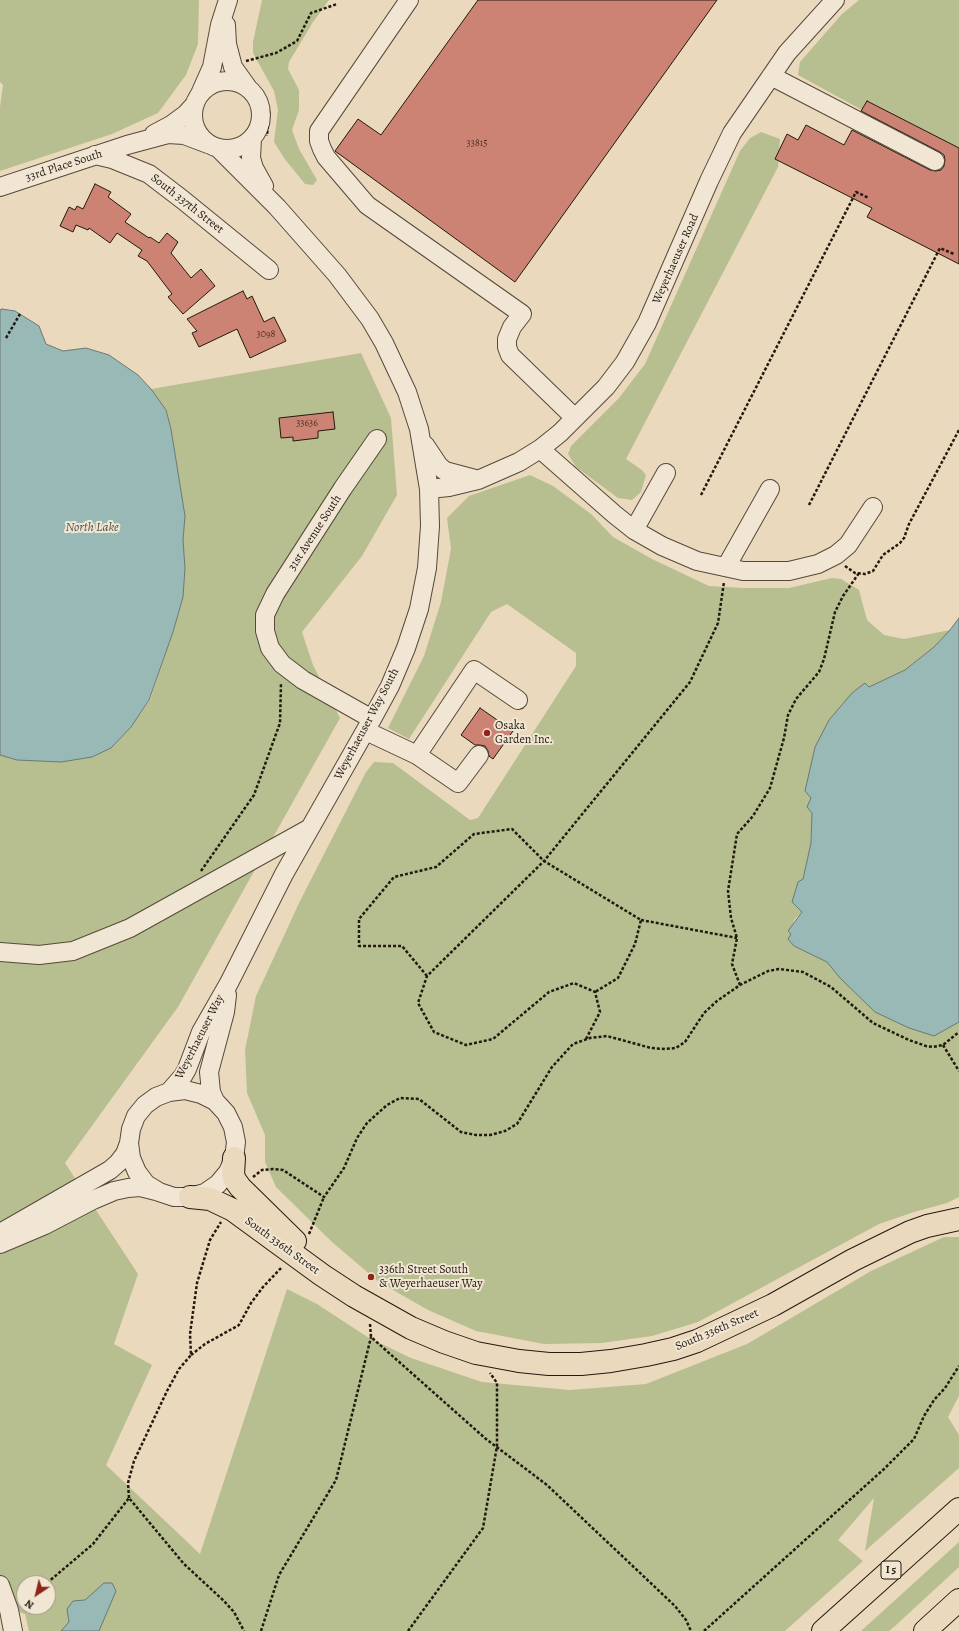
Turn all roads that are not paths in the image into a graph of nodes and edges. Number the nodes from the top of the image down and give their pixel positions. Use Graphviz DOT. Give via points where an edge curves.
graph roads {
  1 [pos="409,0"];
  2 [pos="835,0"];
  3 [pos="227,3"];
  4 [pos="771,76"];
  5 [pos="255,89"];
  6 [pos="197,99"];
  7 [pos="259,140"];
  8 [pos="127,145"];
  9 [pos="214,146"];
  10 [pos="95,155"];
  11 [pos="935,161"];
  12 [pos="0,188"];
  13 [pos="277,207"];
  14 [pos="269,270"];
  15 [pos="575,418"];
  16 [pos="420,438"];
  17 [pos="377,439"];
  18 [pos="540,449"];
  19 [pos="666,473"];
  20 [pos="478,480"];
  21 [pos="429,489"];
  22 [pos="770,489"];
  23 [pos="873,507"];
  24 [pos="634,530"];
  25 [pos="726,567"];
  26 [pos="518,700"];
  27 [pos="369,725"];
  28 [pos="417,754"];
  29 [pos="479,755"];
  30 [pos="310,828"];
  31 [pos="0,952"];
  32 [pos="229,983"];
  33 [pos="169,1092"];
  34 [pos="215,1101"];
  35 [pos="129,1143"];
  36 [pos="234,1158"];
  37 [pos="159,1192"];
  38 [pos="190,1197"];
  39 [pos="959,1219"];
  40 [pos="0,1233"];
  41 [pos="0,1244"];
  42 [pos="370,1305"];
  43 [pos="959,1509"];
  44 [pos="0,1585"];
  45 [pos="959,1600"];
  46 [pos="12,1631"];
  47 [pos="823,1631"];
  48 [pos="925,1631"];
  1 -- 15 [label="street" via="319,131 322,150 367,205 522,314 507,339 510,355"];
  2 -- 4 [label="street, Weyerhaeuser Road" via="787,53"];
  3 -- 5 [label="street" via="226,26 230,60 238,76"];
  3 -- 6 [label="street" via="212,67"];
  4 -- 11 [label="street"];
  4 -- 15 [label="street, Weyerhaeuser Road" via="732,133 647,323 606,387"];
  5 -- 6 [label="street" via="239,83 217,82 208,87"];
  5 -- 7 [label="street" via="261,119"];
  6 -- 8 [label="street, 33rd Place South" via="186,114 172,125"];
  6 -- 9 [label="street" via="193,115 195,126 200,136"];
  7 -- 9 [label="street" via="231,149"];
  7 -- 13 [label="street, Weyerhaeuser Way South" via="251,158 254,168"];
  8 -- 9 [label="street, 33rd Place South" via="175,134 193,137"];
  8 -- 10 [label="street, 33rd Place South"];
  9 -- 13 [label="street, Weyerhaeuser Way South"];
  10 -- 12 [label="street, 33rd Place South"];
  10 -- 14 [label="street, South 337th Street" via="112,158 148,174"];
  13 -- 16 [label="street, Weyerhaeuser Way South" via="337,275 370,320 396,367 413,410"];
  15 -- 18 [label="street, Weyerhaeuser Road"];
  16 -- 20 [label="street" via="445,471"];
  16 -- 21 [label="street, Weyerhaeuser Way South"];
  17 -- 27 [label="street, 31st Avenue South" via="275,594 265,615 265,631 270,648 282,664"];
  18 -- 20 [label="street, Weyerhaeuser Road" via="519,462"];
  18 -- 24 [label="street"];
  19 -- 24 [label="street"];
  20 -- 21 [label="street, Weyerhaeuser Road"];
  21 -- 27 [label="street, Weyerhaeuser Way South" via="427,568 419,608 406,648"];
  22 -- 25 [label="street"];
  23 -- 25 [label="street" via="848,545 836,555 818,564 789,571 743,571"];
  24 -- 25 [label="street" via="697,561"];
  26 -- 28 [label="street" via="474,670"];
  27 -- 28 [label="street"];
  27 -- 30 [label="street, Weyerhaeuser Way South"];
  28 -- 29 [label="street" via="458,783"];
  30 -- 31 [label="street" via="130,928 73,951 39,955"];
  30 -- 32 [label="street, Weyerhaeuser Way South"];
  32 -- 33 [label="street, Weyerhaeuser Way" via="201,1032 187,1069"];
  32 -- 34 [label="street, Weyerhaeuser Way" via="225,1012 209,1072 211,1092"];
  33 -- 34 [label="street" via="185,1090"];
  33 -- 35 [label="street" via="156,1097 136,1116"];
  34 -- 36 [label="street" via="226,1113 233,1127 236,1142"];
  35 -- 37 [label="street" via="131,1158 137,1172 146,1184"];
  35 -- 40 [label="street" via="125,1154 110,1170"];
  36 -- 38 [label="street" via="228,1172 218,1184 205,1193"];
  36 -- 42 [label="main road, South 336th Street" via="235,1180 249,1197 317,1262"];
  37 -- 38 [label="street" via="174,1197"];
  37 -- 41 [label="street" via="140,1187 114,1191"];
  38 -- 42 [label="main road, South 336th Street" via="210,1199 233,1210 322,1275"];
  39 -- 42 [label="main road, South 336th Street" via="910,1232 853,1260 773,1305 697,1341 646,1355 580,1364 519,1361 476,1353 444,1342 410,1328"];
  43 -- 47 [label="main road, I 5"];
  44 -- 46 [label="street" via="9,1610"];
  45 -- 48 [label="main road"];
}
